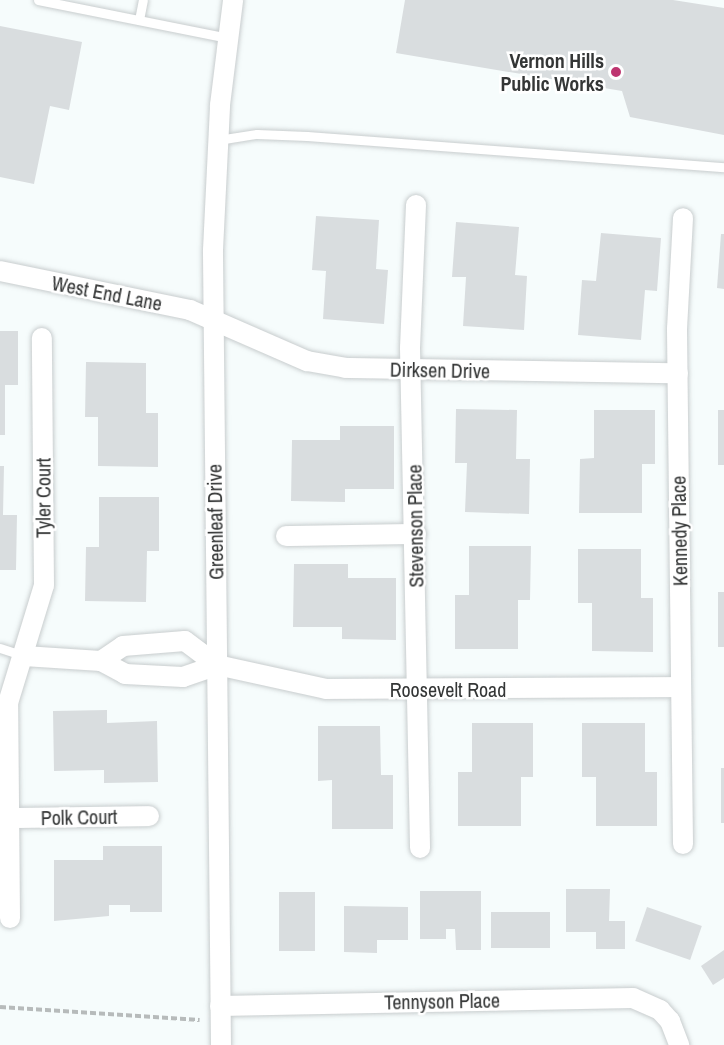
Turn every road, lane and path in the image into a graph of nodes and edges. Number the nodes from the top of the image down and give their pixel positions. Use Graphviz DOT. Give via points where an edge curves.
graph roads {
  1 [pos="38,0"];
  2 [pos="143,0"];
  3 [pos="233,0"];
  4 [pos="139,20"];
  5 [pos="228,38"];
  6 [pos="218,140"];
  7 [pos="724,167"];
  8 [pos="416,205"];
  9 [pos="683,218"];
  10 [pos="0,272"];
  11 [pos="212,320"];
  12 [pos="42,338"];
  13 [pos="412,370"];
  14 [pos="678,373"];
  15 [pos="416,534"];
  16 [pos="286,536"];
  17 [pos="0,648"];
  18 [pos="24,656"];
  19 [pos="100,661"];
  20 [pos="216,665"];
  21 [pos="681,687"];
  22 [pos="417,690"];
  23 [pos="149,816"];
  24 [pos="9,818"];
  25 [pos="683,844"];
  26 [pos="420,848"];
  27 [pos="10,918"];
  28 [pos="0,1007"];
  29 [pos="221,1014"];
  30 [pos="221,1045"];
  31 [pos="679,1045"];
  1 -- 4 [label="lane"];
  2 -- 4 [label="lane"];
  3 -- 5 [label="street, Greenleaf Drive"];
  4 -- 5 [label="lane"];
  5 -- 6 [label="street, Greenleaf Drive"];
  6 -- 7 [label="lane" via="257,134 307,136"];
  6 -- 11 [label="street, Greenleaf Drive"];
  8 -- 13 [label="street, Stevenson Place"];
  9 -- 14 [label="street, Kennedy Place"];
  10 -- 11 [label="street, West End Lane" via="190,310"];
  11 -- 13 [label="street, Dirksen Drive" via="307,361 345,368"];
  11 -- 20 [label="street, Greenleaf Drive"];
  12 -- 18 [label="street, Tyler Court" via="44,585"];
  13 -- 14 [label="street, Dirksen Drive"];
  13 -- 15 [label="street, Stevenson Place"];
  14 -- 21 [label="street, Kennedy Place"];
  15 -- 16 [label="street"];
  15 -- 22 [label="street, Stevenson Place"];
  17 -- 18 [label="lane"];
  18 -- 19 [label="street"];
  18 -- 24 [label="street, Tyler Court" via="8,703"];
  19 -- 20 [label="street" via="125,674 183,677"];
  19 -- 20 [label="street" via="123,646 185,641"];
  20 -- 22 [label="street, Roosevelt Road" via="326,689"];
  20 -- 29 [label="street, Greenleaf Drive"];
  21 -- 22 [label="street, Roosevelt Road"];
  21 -- 25 [label="street, Kennedy Place"];
  22 -- 26 [label="street, Stevenson Place"];
  23 -- 24 [label="street, Polk Court"];
  24 -- 27 [label="street, Tyler Court"];
  28 -- 29 [label="path"];
  29 -- 30 [label="street, Greenleaf Drive"];
  29 -- 31 [label="street, Tennyson Place" via="633,998 660,1010 670,1021"];
}
